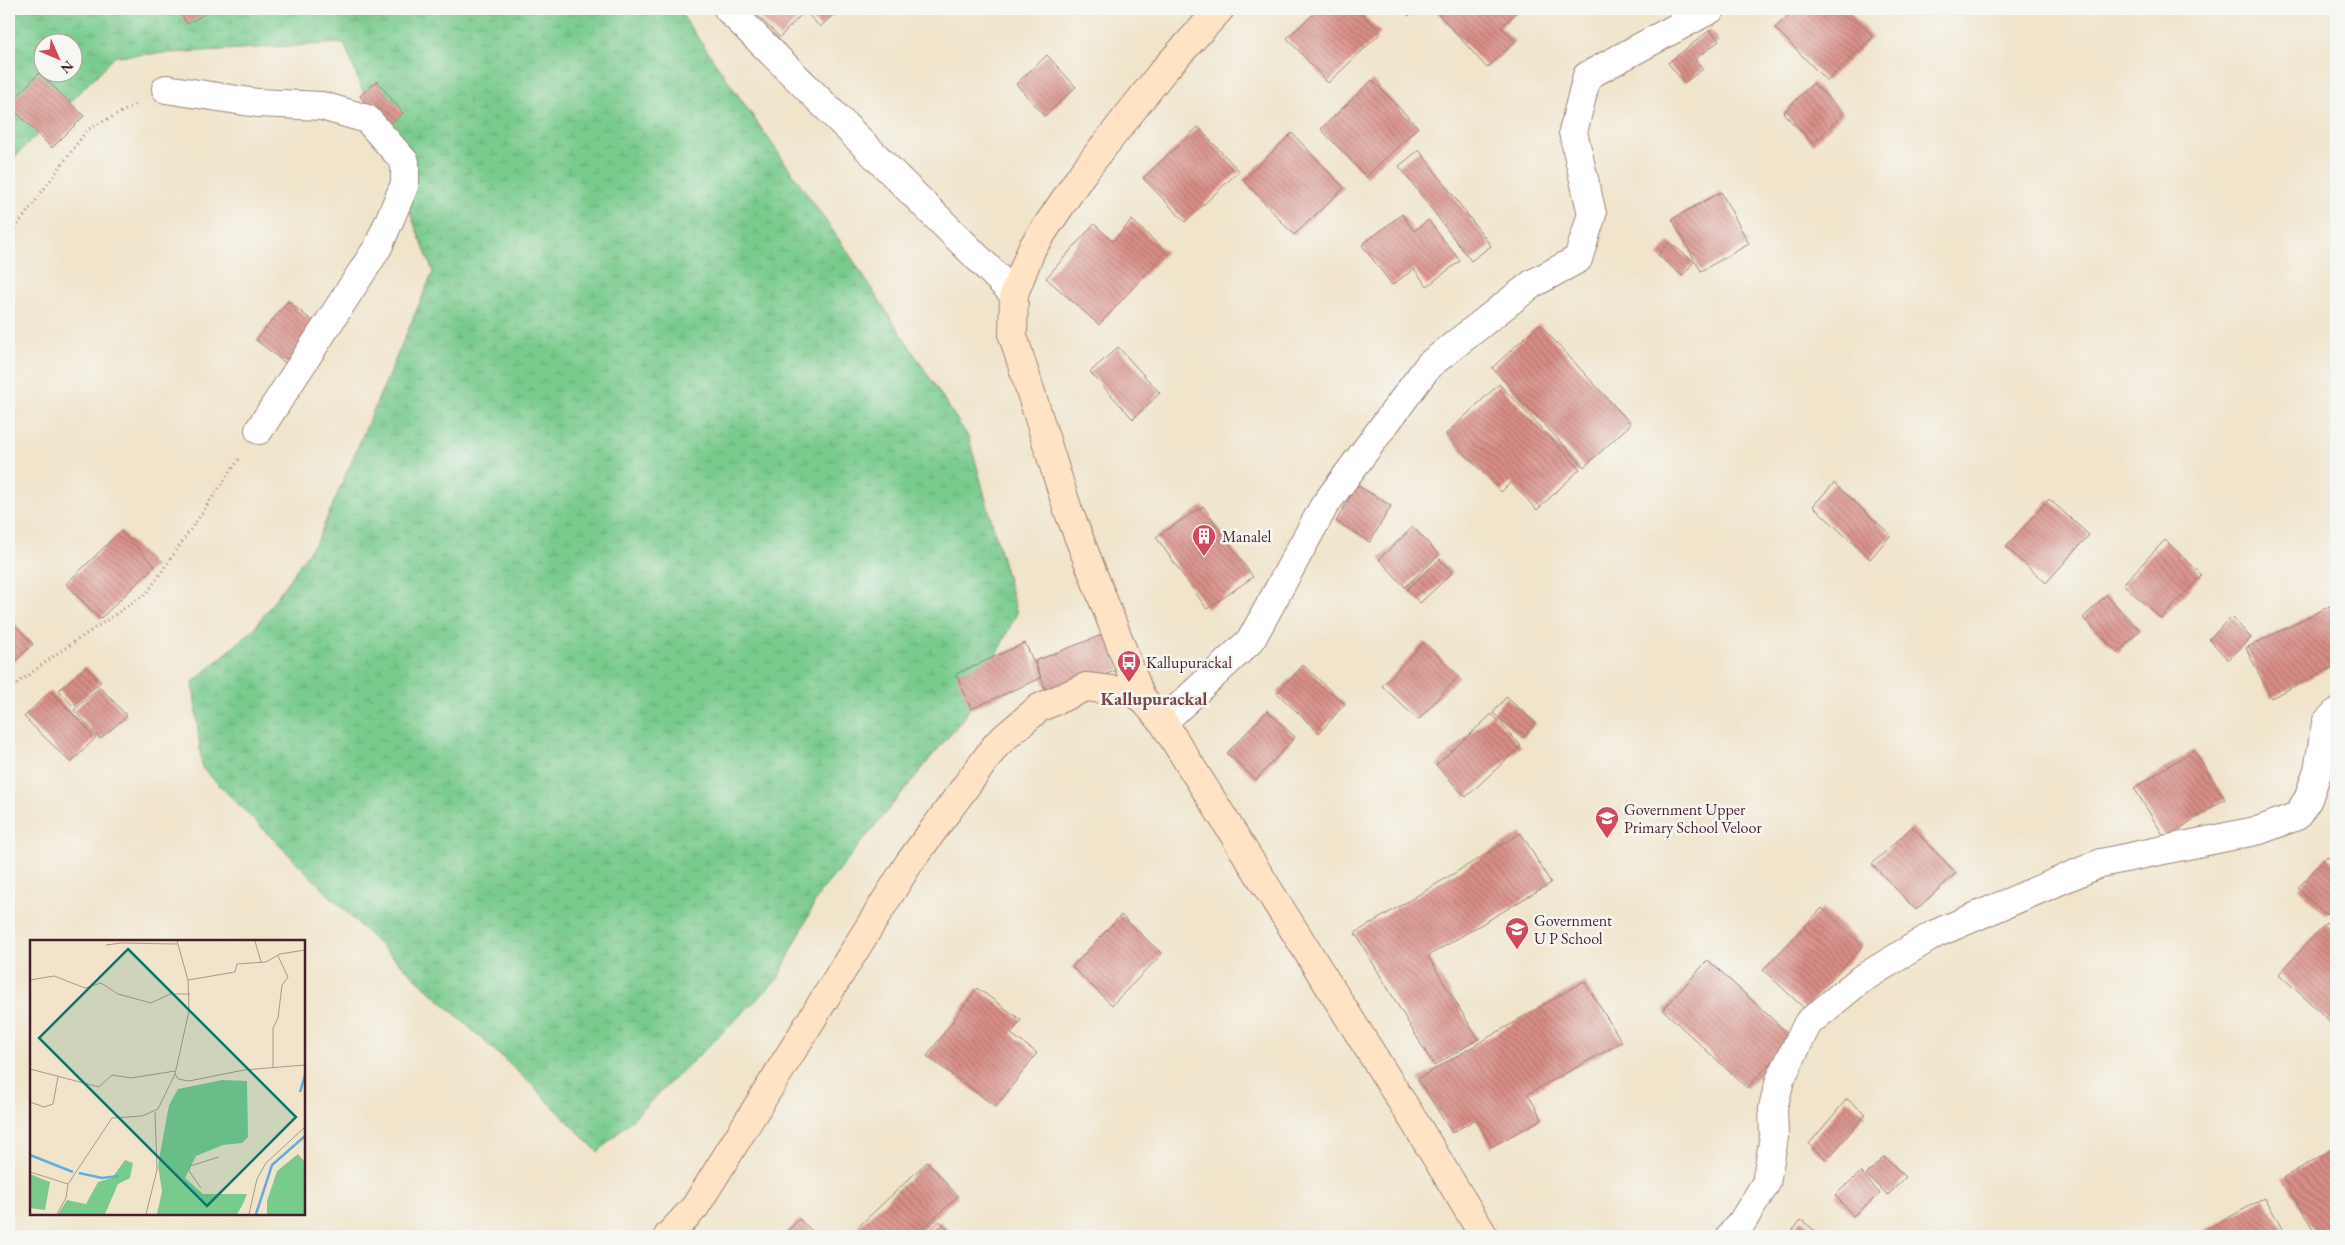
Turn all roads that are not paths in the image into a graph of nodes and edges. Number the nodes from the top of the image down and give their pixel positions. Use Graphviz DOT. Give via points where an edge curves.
graph roads {
  1 [pos="728,9"];
  2 [pos="1220,9"];
  3 [pos="1711,9"];
  4 [pos="166,89"];
  5 [pos="1014,294"];
  6 [pos="259,430"];
  7 [pos="1141,697"];
  8 [pos="2336,713"];
  9 [pos="1163,722"];
  10 [pos="668,1236"];
  11 [pos="1484,1236"];
  12 [pos="1730,1236"];
  1 -- 5 [label="street"];
  2 -- 5 [label="street" via="1163,71 1082,174 1032,248"];
  3 -- 9 [label="street" via="1587,76 1573,132 1592,214 1578,259 1532,284 1429,365 1324,506 1251,640"];
  4 -- 6 [label="street" via="257,103 322,106 367,119 405,162 405,184 378,247"];
  5 -- 7 [label="street" via="1013,336 1068,510"];
  7 -- 9 [label="street"];
  7 -- 10 [label="street" via="1129,692 1086,687 1039,708 997,744 909,863 695,1207"];
  8 -- 12 [label="street" via="2326,723 2318,770 2308,799 2297,816 2260,830 2101,863 1935,934 1860,980 1808,1023 1780,1080 1773,1108 1774,1137 1766,1183"];
  9 -- 11 [label="street"];
}
